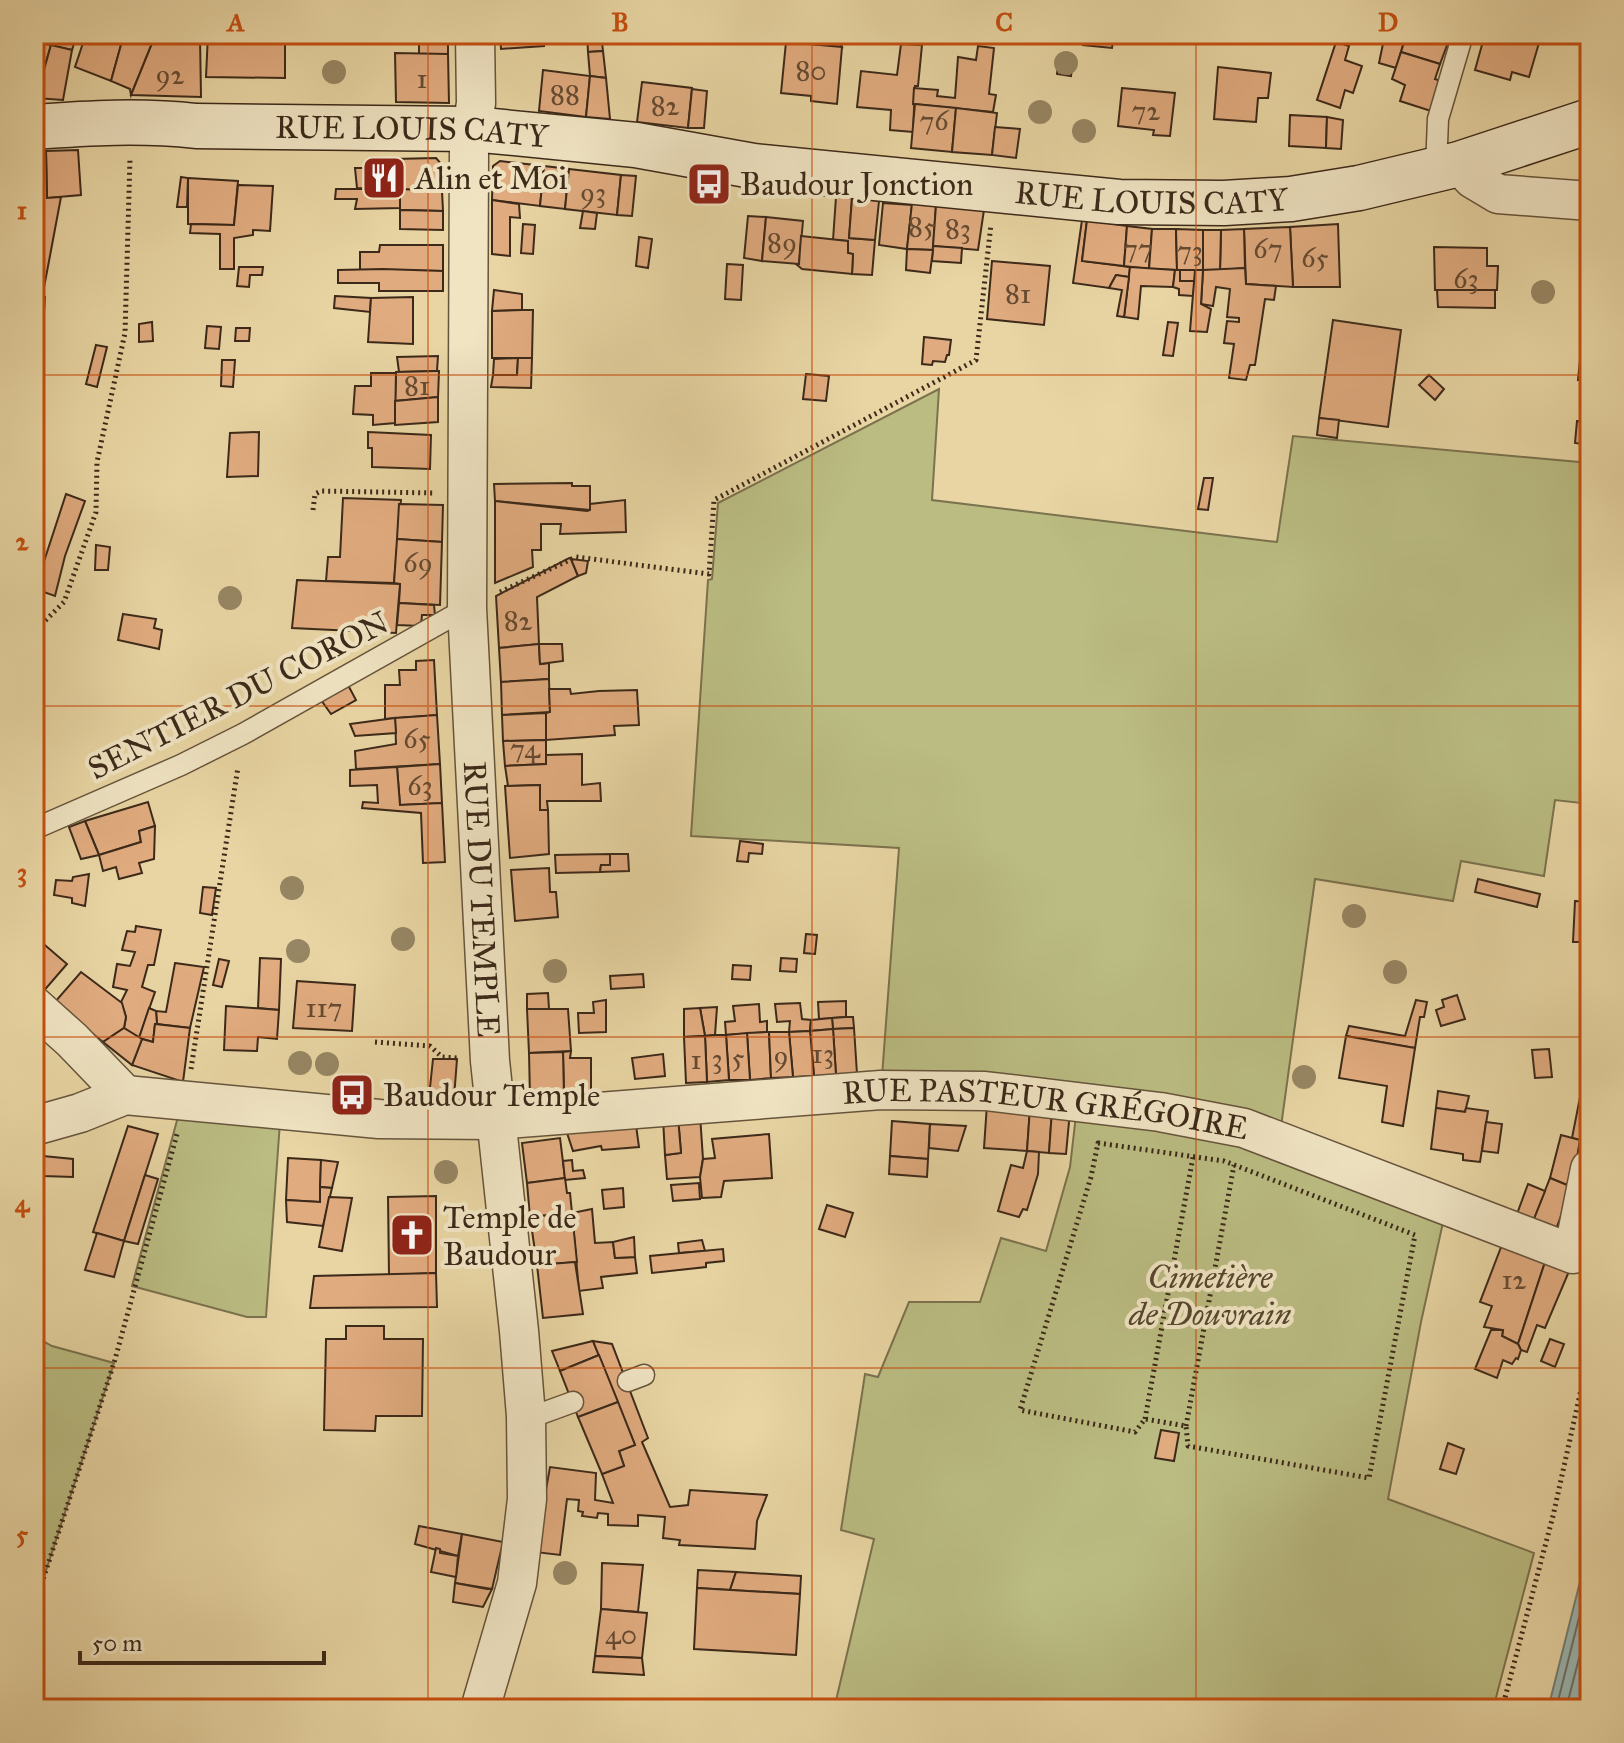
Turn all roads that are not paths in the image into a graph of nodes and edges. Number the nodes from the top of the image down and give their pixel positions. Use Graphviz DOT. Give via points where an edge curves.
graph roads {
  1 [pos="475,34"];
  2 [pos="1463,34"];
  3 [pos="1590,121"];
  4 [pos="34,127"];
  5 [pos="472,129"];
  6 [pos="1447,166"];
  7 [pos="1590,201"];
  8 [pos="467,608"];
  9 [pos="34,829"];
  10 [pos="34,1006"];
  11 [pos="125,1095"];
  12 [pos="495,1120"];
  13 [pos="34,1126"];
  14 [pos="1590,1169"];
  15 [pos="573,1402"];
  16 [pos="526,1416"];
  17 [pos="480,1709"];
  1 -- 5 [label="street, RUE DU TEMPLE"];
  2 -- 6 [label="lane" via="1438,119"];
  3 -- 6 [label="main road, RUE LOUIS CATY"];
  4 -- 5 [label="main road, RUE LOUIS CATY" via="131,121"];
  5 -- 6 [label="main road, RUE LOUIS CATY" via="636,145 753,166 1119,202 1257,203 1325,194"];
  5 -- 8 [label="street, RUE DU TEMPLE"];
  6 -- 7 [label="street" via="1498,194"];
  8 -- 9 [label="lane, SENTIER DU CORON" via="243,734"];
  8 -- 12 [label="street, RUE DU TEMPLE"];
  10 -- 11 [label="street"];
  11 -- 12 [label="street, RUE PASTEUR GRÉGOIRE" via="379,1119"];
  11 -- 13 [label="street"];
  12 -- 14 [label="street, RUE PASTEUR GRÉGOIRE" via="881,1090 985,1091 1079,1101 1244,1128 1573,1254"];
  12 -- 16 [label="street, RUE DU TEMPLE"];
  15 -- 16 [label="lane"];
  16 -- 17 [label="street, RUE DU TEMPLE" via="522,1553"];
}
